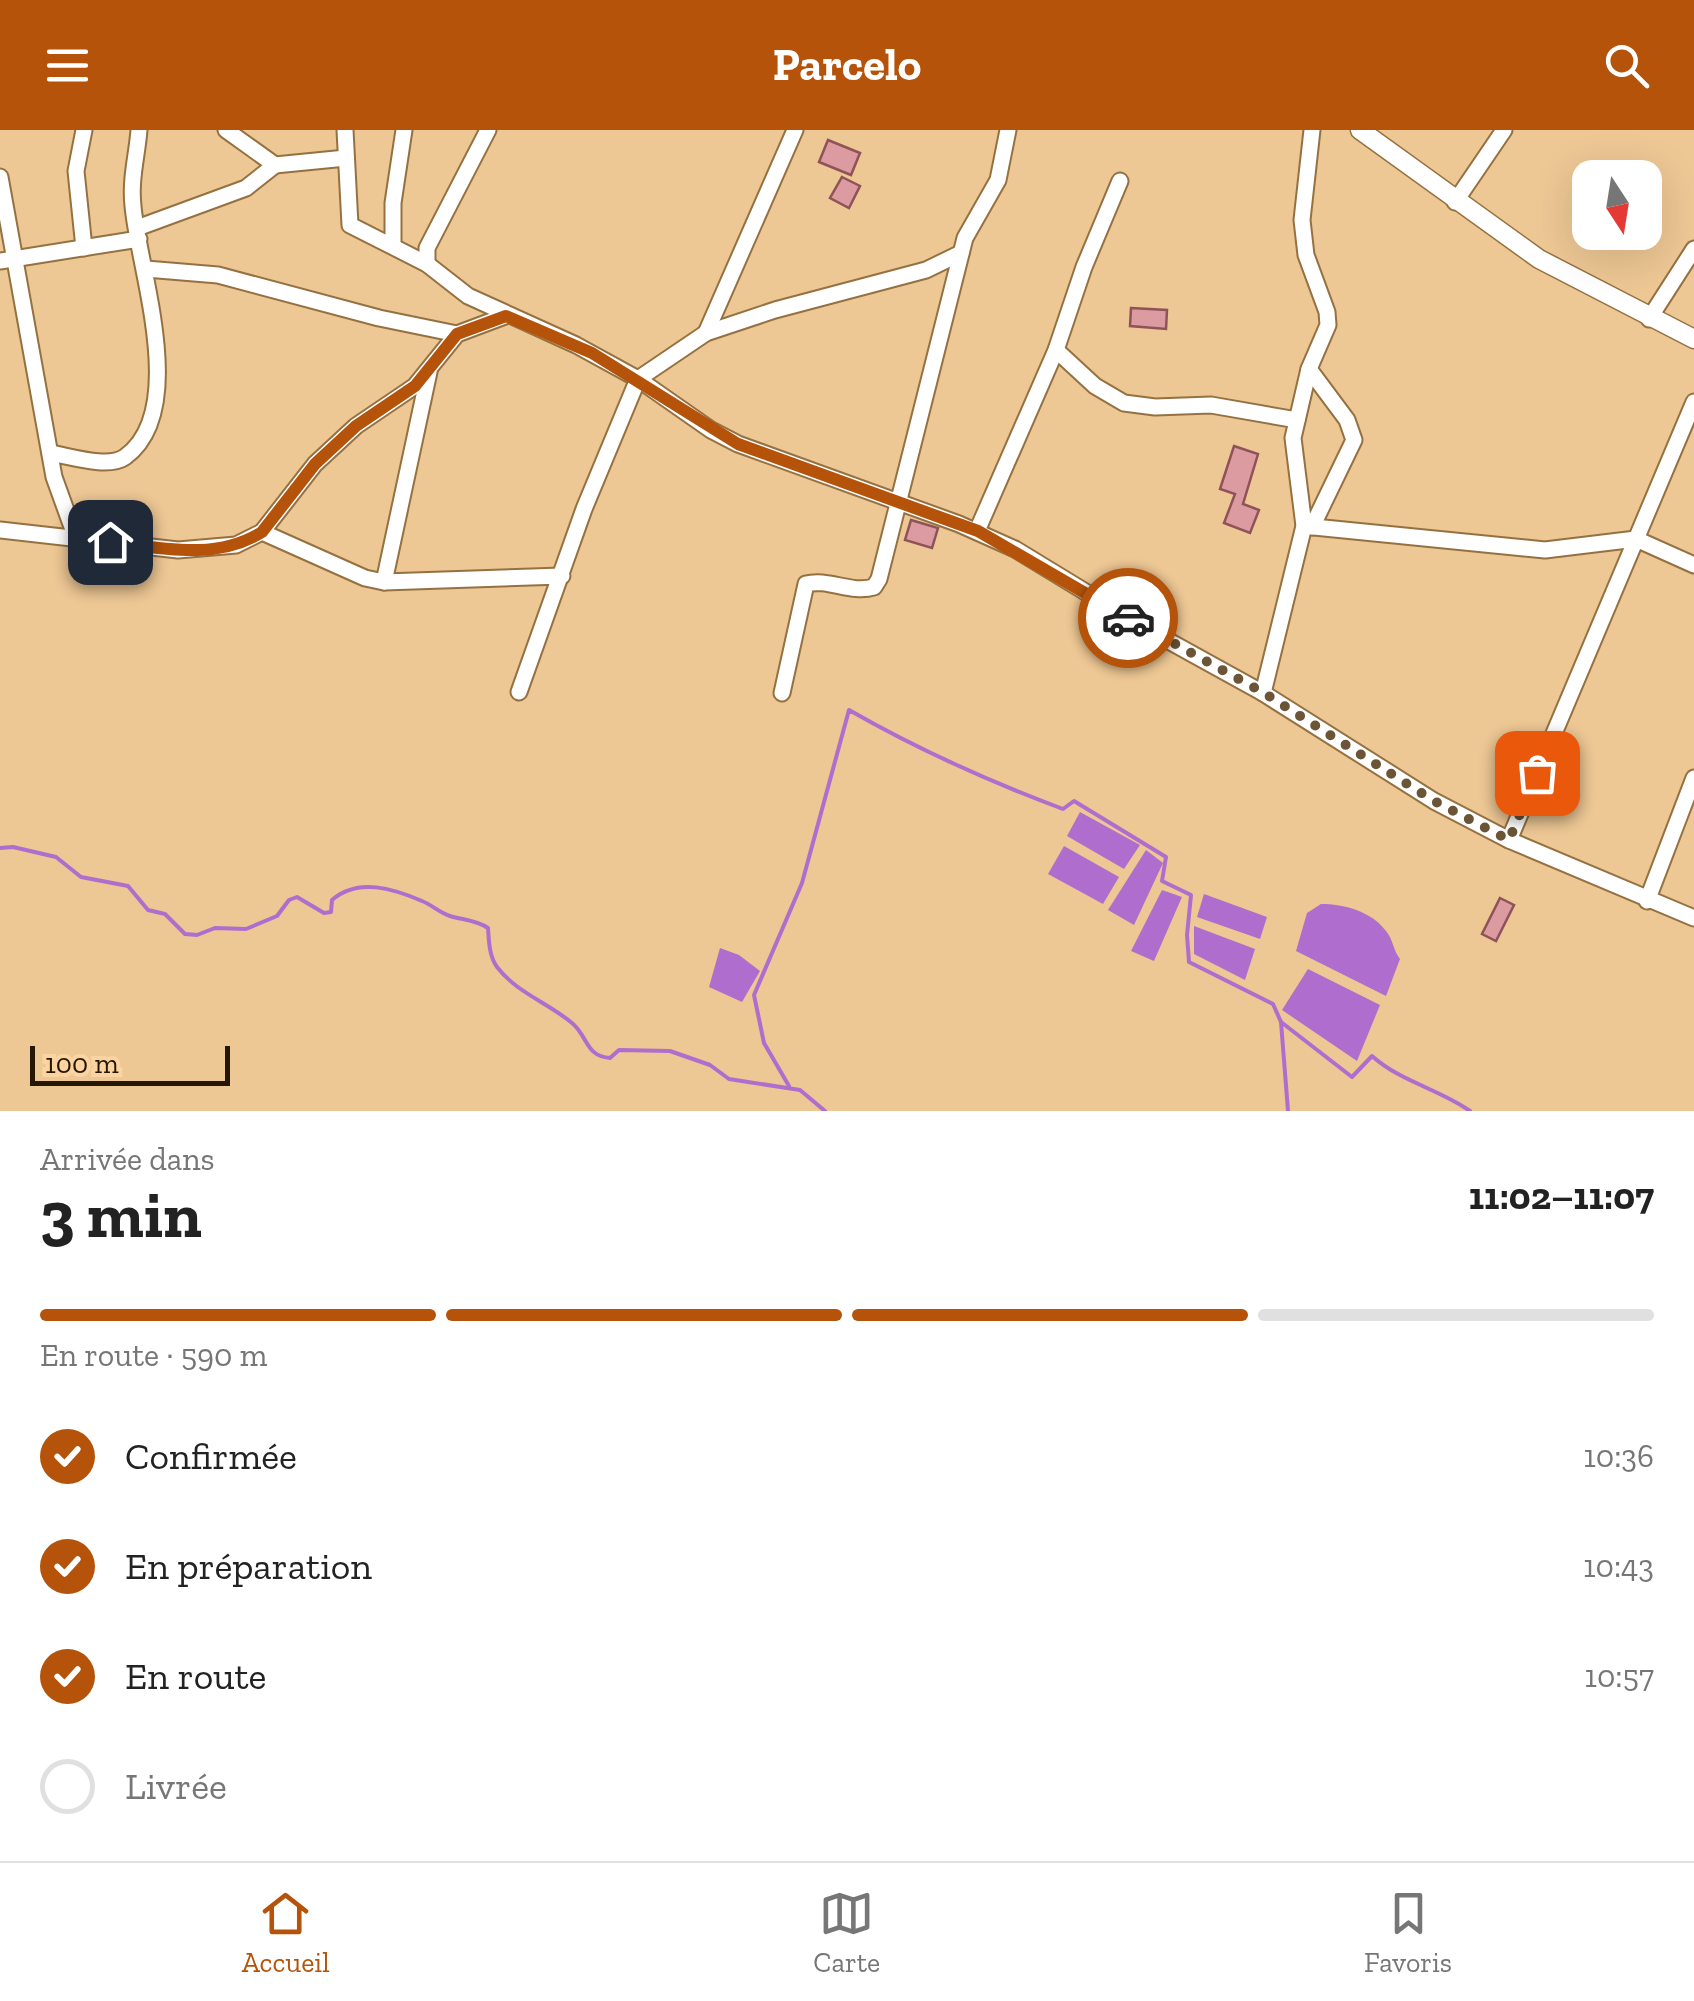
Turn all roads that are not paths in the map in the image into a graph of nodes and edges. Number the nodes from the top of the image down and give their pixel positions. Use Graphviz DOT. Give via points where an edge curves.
graph roads {
  1 [pos="84,130"];
  2 [pos="138,130"];
  3 [pos="226,130"];
  4 [pos="345,130"];
  5 [pos="404,130"];
  6 [pos="488,130"];
  7 [pos="795,130"];
  8 [pos="1008,130"];
  9 [pos="1312,130"];
  10 [pos="1360,130"];
  11 [pos="1504,130"];
  12 [pos="346,158"];
  13 [pos="275,165"];
  14 [pos="0,177"];
  15 [pos="1120,181"];
  16 [pos="1455,202"];
  17 [pos="138,234"];
  18 [pos="394,245"];
  19 [pos="84,248"];
  20 [pos="1694,249"];
  21 [pos="960,253"];
  22 [pos="8,261"];
  23 [pos="427,264"];
  24 [pos="146,269"];
  25 [pos="926,270"];
  26 [pos="956,277"];
  27 [pos="506,316"];
  28 [pos="1649,319"];
  29 [pos="706,333"];
  30 [pos="457,334"];
  31 [pos="1694,340"];
  32 [pos="1056,350"];
  33 [pos="1309,369"];
  34 [pos="428,372"];
  35 [pos="638,379"];
  36 [pos="1694,402"];
  37 [pos="1296,420"];
  38 [pos="50,453"];
  39 [pos="897,500"];
  40 [pos="1308,526"];
  41 [pos="0,530"];
  42 [pos="978,531"];
  43 [pos="262,532"];
  44 [pos="76,538"];
  45 [pos="1636,539"];
  46 [pos="1694,565"];
  47 [pos="562,576"];
  48 [pos="384,582"];
  49 [pos="519,692"];
  50 [pos="782,693"];
  51 [pos="1264,693"];
  52 [pos="1694,778"];
  53 [pos="1509,840"];
  54 [pos="1647,901"];
  55 [pos="1694,918"];
  1 -- 19 [label="street" via="76,171"];
  2 -- 17 [label="street" via="131,174"];
  3 -- 13 [label="street"];
  4 -- 12 [label="street"];
  5 -- 18 [label="street"];
  6 -- 23 [label="street" via="427,248"];
  7 -- 29 [label="street"];
  8 -- 21 [label="street" via="998,180"];
  9 -- 33 [label="street" via="1302,220 1328,326"];
  10 -- 16 [label="street"];
  11 -- 16 [label="street"];
  12 -- 13 [label="street"];
  12 -- 18 [label="street" via="350,225"];
  13 -- 17 [label="street" via="246,188"];
  14 -- 22 [label="street"];
  15 -- 32 [label="street"];
  16 -- 28 [label="street" via="1539,259"];
  17 -- 19 [label="street"];
  17 -- 24 [label="street"];
  18 -- 23 [label="street"];
  19 -- 22 [label="street"];
  20 -- 28 [label="street"];
  21 -- 25 [label="street"];
  21 -- 26 [label="street"];
  22 -- 38 [label="street"];
  23 -- 27 [label="street"];
  24 -- 30 [label="street" via="218,275"];
  24 -- 38 [label="street" via="157,346 146,430 125,457 113,461"];
  25 -- 26 [label="street"];
  25 -- 29 [label="street"];
  26 -- 39 [label="street"];
  27 -- 30 [label="street"];
  27 -- 35 [label="street"];
  28 -- 31 [label="street"];
  29 -- 35 [label="street"];
  30 -- 34 [label="street"];
  32 -- 37 [label="street" via="1124,402 1211,404"];
  32 -- 42 [label="street"];
  33 -- 37 [label="street"];
  33 -- 40 [label="street" via="1354,440"];
  34 -- 43 [label="street" via="315,464"];
  34 -- 48 [label="street"];
  35 -- 39 [label="street" via="738,444"];
  35 -- 47 [label="street"];
  36 -- 45 [label="street"];
  37 -- 40 [label="street" via="1294,453"];
  38 -- 44 [label="street"];
  39 -- 42 [label="street"];
  39 -- 50 [label="street" via="874,587 810,582 803,588"];
  40 -- 45 [label="street" via="1506,548 1580,549"];
  40 -- 51 [label="street"];
  41 -- 44 [label="street"];
  42 -- 51 [label="street"];
  43 -- 44 [label="street" via="212,550"];
  43 -- 48 [label="street"];
  45 -- 46 [label="street"];
  45 -- 53 [label="street"];
  47 -- 48 [label="street"];
  47 -- 49 [label="street"];
  51 -- 53 [label="street" via="1434,801"];
  52 -- 54 [label="street"];
  53 -- 54 [label="street"];
  54 -- 55 [label="street"];
}
